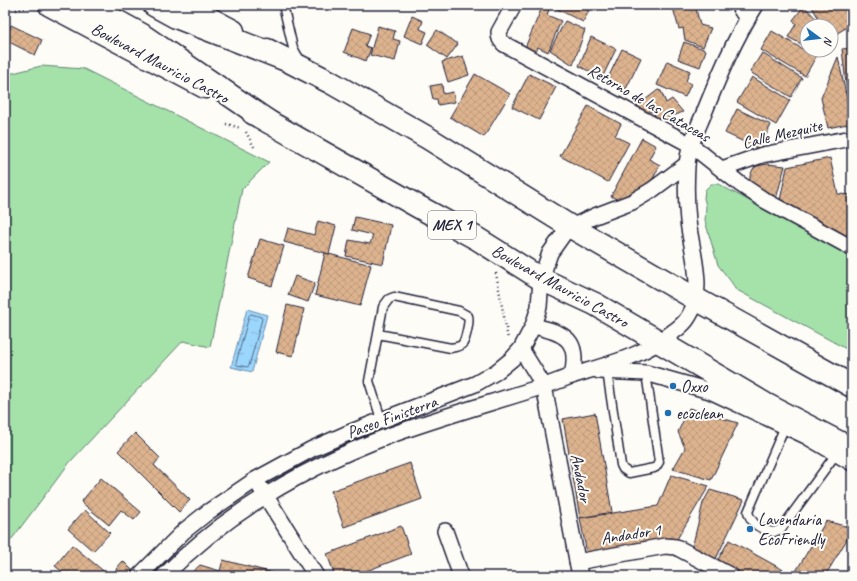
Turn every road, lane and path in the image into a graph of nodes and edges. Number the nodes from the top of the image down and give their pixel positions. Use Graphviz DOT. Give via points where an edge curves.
graph roads {
  1 [pos="50,5"];
  2 [pos="87,5"];
  3 [pos="154,5"];
  4 [pos="184,5"];
  5 [pos="282,5"];
  6 [pos="514,5"];
  7 [pos="738,5"];
  8 [pos="756,5"];
  9 [pos="747,19"];
  10 [pos="284,59"];
  11 [pos="330,82"];
  12 [pos="269,122"];
  13 [pos="226,124"];
  14 [pos="852,138"];
  15 [pos="691,145"];
  16 [pos="254,147"];
  17 [pos="687,164"];
  18 [pos="722,169"];
  19 [pos="571,227"];
  20 [pos="852,248"];
  21 [pos="541,279"];
  22 [pos="696,299"];
  23 [pos="533,326"];
  24 [pos="378,334"];
  25 [pos="660,343"];
  26 [pos="521,349"];
  27 [pos="588,371"];
  28 [pos="607,371"];
  29 [pos="646,373"];
  30 [pos="572,376"];
  31 [pos="544,386"];
  32 [pos="852,386"];
  33 [pos="381,420"];
  34 [pos="784,426"];
  35 [pos="844,452"];
  36 [pos="852,463"];
  37 [pos="256,480"];
  38 [pos="265,496"];
  39 [pos="184,531"];
  40 [pos="446,531"];
  41 [pos="197,545"];
  42 [pos="577,572"];
  43 [pos="139,576"];
  44 [pos="164,576"];
  45 [pos="316,576"];
  46 [pos="461,576"];
  47 [pos="731,576"];
  1 -- 12 [label="main road, Boulevard Mauricio Castro / MEX 1"];
  2 -- 12 [label="main road, Boulevard Mauricio Castro" via="142,34"];
  3 -- 10 [label="main road" via="176,17"];
  4 -- 10 [label="main road"];
  5 -- 11 [label="lane" via="298,59"];
  6 -- 15 [label="street, Retorno de las Cataceas" via="499,32 500,40 504,44"];
  7 -- 9 [label="street"];
  8 -- 9 [label="street"];
  9 -- 15 [label="street" via="731,50"];
  10 -- 11 [label="main road"];
  11 -- 19 [label="main road" via="428,138"];
  12 -- 21 [label="main road, Boulevard Mauricio Castro / MEX 1" via="476,238"];
  13 -- 16 [label="path" via="244,129"];
  14 -- 18 [label="street, Calle Mezquite" via="762,155"];
  15 -- 17 [label="street"];
  15 -- 18 [label="street, Retorno de las Cataceas"];
  17 -- 19 [label="street" via="632,202"];
  17 -- 22 [label="street" via="688,220 696,266"];
  18 -- 20 [label="street, Retorno de las Cataceas" via="764,200"];
  19 -- 21 [label="street, Paseo Finisterra" via="550,254"];
  19 -- 22 [label="main road"];
  21 -- 23 [label="street, Paseo Finisterra"];
  21 -- 25 [label="main road, Boulevard Mauricio Castro / MEX 1" via="595,304"];
  22 -- 25 [label="street, Paseo Finisterra" via="691,313 683,324"];
  22 -- 32 [label="main road"];
  23 -- 26 [label="street, Paseo Finisterra"];
  23 -- 30 [label="street" via="551,330 569,340 575,362"];
  24 -- 24 [label="lane" via="451,348 458,347 463,343 470,320 459,311 394,297 383,307"];
  24 -- 33 [label="lane" via="369,381"];
  25 -- 27 [label="street, Paseo Finisterra" via="627,358"];
  25 -- 35 [label="main road, Boulevard Mauricio Castro / MEX 1"];
  26 -- 31 [label="street"];
  26 -- 33 [label="street, Paseo Finisterra" via="486,379"];
  27 -- 28 [label="street"];
  27 -- 30 [label="street, Paseo Finisterra"];
  28 -- 29 [label="street"];
  28 -- 29 [label="lane" via="621,465 629,473 654,468 659,462"];
  29 -- 34 [label="street" via="710,391"];
  30 -- 31 [label="street, Paseo Finisterra"];
  31 -- 38 [label="street, Paseo Finisterra" via="390,436 307,472"];
  31 -- 42 [label="street, Andador"];
  33 -- 37 [label="street, Paseo Finisterra" via="312,449"];
  34 -- 35 [label="street"];
  34 -- 35 [label="lane" via="748,512 753,522 761,528 774,532 781,529"];
  35 -- 36 [label="street"];
  37 -- 38 [label="street"];
  37 -- 39 [label="street, Paseo Finisterra"];
  38 -- 41 [label="street, Paseo Finisterra"];
  38 -- 45 [label="street"];
  39 -- 41 [label="street"];
  39 -- 43 [label="street, Paseo Finisterra"];
  40 -- 46 [label="street"];
  41 -- 44 [label="street, Paseo Finisterra"];
  42 -- 47 [label="street, Andador 1" via="670,546 681,549"];
}
